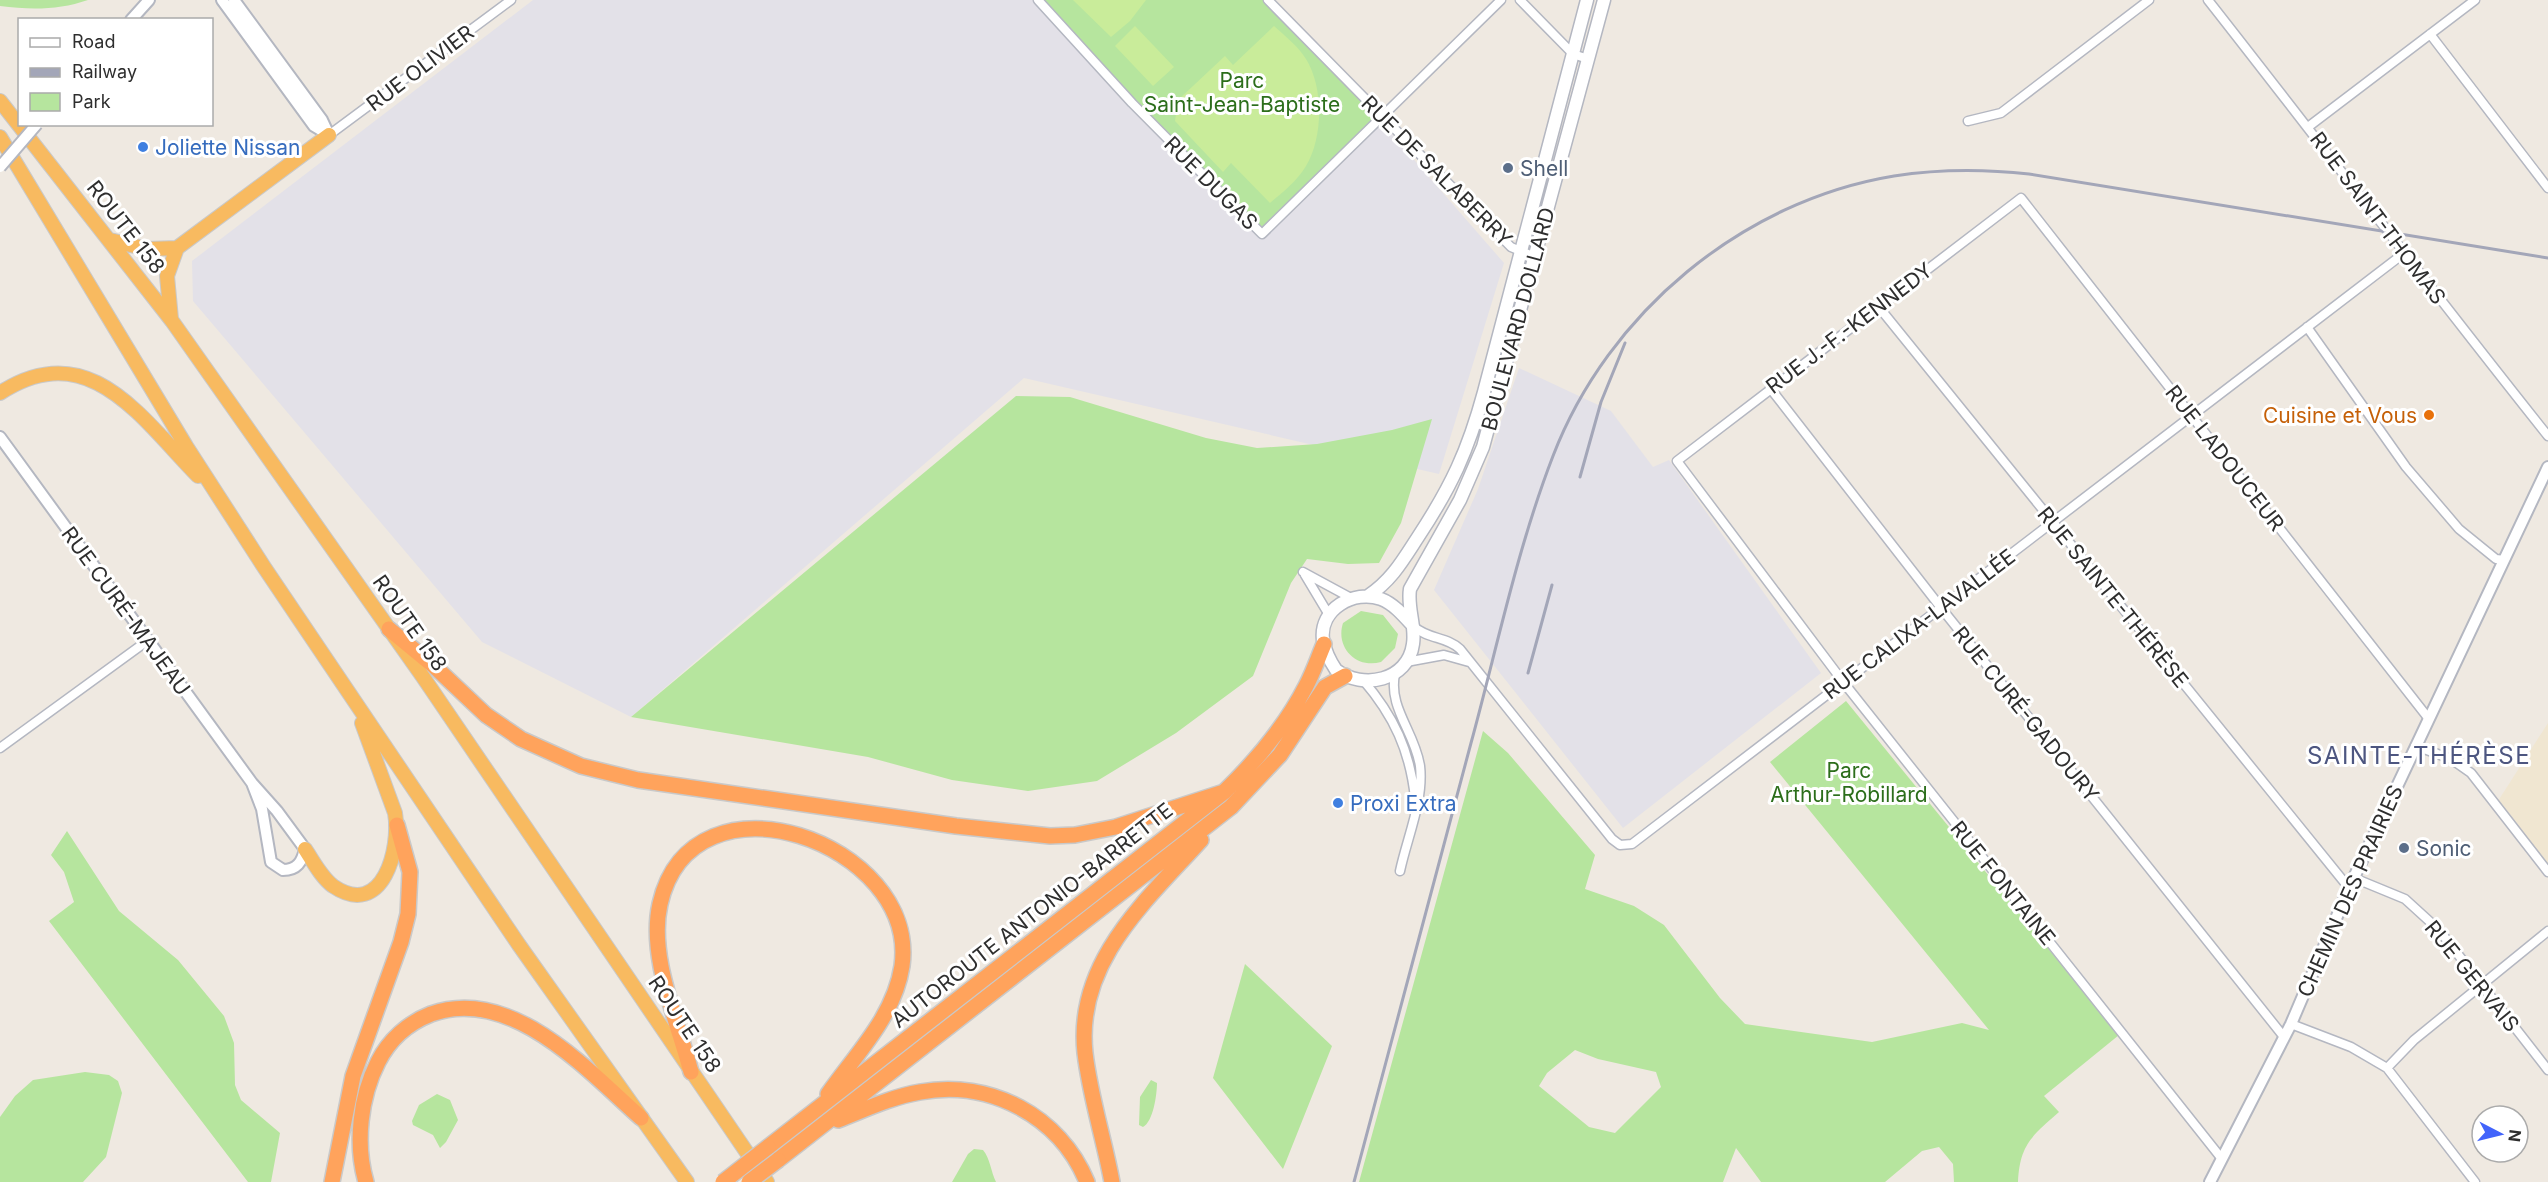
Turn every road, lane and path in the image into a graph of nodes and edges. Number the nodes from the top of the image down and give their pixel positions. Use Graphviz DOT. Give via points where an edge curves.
graph roads {
  1 [pos="149,0"];
  2 [pos="222,0"];
  3 [pos="234,0"];
  4 [pos="512,0"];
  5 [pos="1038,0"];
  6 [pos="1269,0"];
  7 [pos="1501,0"];
  8 [pos="1520,0"];
  9 [pos="1587,0"];
  10 [pos="1604,0"];
  11 [pos="2149,0"];
  12 [pos="2208,0"];
  13 [pos="2475,0"];
  14 [pos="133,18"];
  15 [pos="2430,34"];
  16 [pos="1573,54"];
  17 [pos="1588,59"];
  18 [pos="0,101"];
  19 [pos="1382,116"];
  20 [pos="1968,121"];
  21 [pos="18,124"];
  22 [pos="20,126"];
  23 [pos="35,126"];
  24 [pos="2308,127"];
  25 [pos="329,135"];
  26 [pos="0,137"];
  27 [pos="0,167"];
  28 [pos="2548,188"];
  29 [pos="2021,198"];
  30 [pos="110,240"];
  31 [pos="177,248"];
  32 [pos="1521,253"];
  33 [pos="2403,254"];
  34 [pos="1535,257"];
  35 [pos="1878,306"];
  36 [pos="172,321"];
  37 [pos="2307,327"];
  38 [pos="1770,388"];
  39 [pos="0,393"];
  40 [pos="2192,415"];
  41 [pos="2548,435"];
  42 [pos="0,437"];
  43 [pos="1677,461"];
  44 [pos="2548,467"];
  45 [pos="216,495"];
  46 [pos="2052,522"];
  47 [pos="2504,560"];
  48 [pos="1368,596"];
  49 [pos="1351,598"];
  50 [pos="1942,609"];
  51 [pos="1329,615"];
  52 [pos="1413,626"];
  53 [pos="389,629"];
  54 [pos="147,641"];
  55 [pos="1324,644"];
  56 [pos="1406,662"];
  57 [pos="1472,663"];
  58 [pos="1395,674"];
  59 [pos="1345,676"];
  60 [pos="1363,680"];
  61 [pos="1844,683"];
  62 [pos="354,701"];
  63 [pos="2429,719"];
  64 [pos="2416,746"];
  65 [pos="0,748"];
  66 [pos="252,783"];
  67 [pos="1224,792"];
  68 [pos="1231,807"];
  69 [pos="1415,807"];
  70 [pos="397,825"];
  71 [pos="305,849"];
  72 [pos="1400,871"];
  73 [pos="2548,872"];
  74 [pos="2351,883"];
  75 [pos="2548,931"];
  76 [pos="2482,985"];
  77 [pos="2291,1024"];
  78 [pos="2284,1038"];
  79 [pos="2387,1068"];
  80 [pos="2548,1070"];
  81 [pos="692,1072"];
  82 [pos="818,1108"];
  83 [pos="641,1118"];
  84 [pos="821,1127"];
  85 [pos="2222,1159"];
  86 [pos="332,1182"];
  87 [pos="366,1182"];
  88 [pos="687,1182"];
  89 [pos="723,1182"];
  90 [pos="749,1182"];
  91 [pos="767,1182"];
  92 [pos="1087,1182"];
  93 [pos="1112,1182"];
  94 [pos="2210,1182"];
  95 [pos="2475,1182"];
  1 -- 14 [label="street"];
  2 -- 25 [label="street" via="315,126"];
  3 -- 25 [label="street"];
  4 -- 25 [label="street, RUE OLIVIER"];
  5 -- 19 [label="street, RUE DUGAS" via="1132,103 1262,234"];
  6 -- 19 [label="street, RUE DE SALABERRY"];
  7 -- 19 [label="street"];
  8 -- 16 [label="street"];
  9 -- 16 [label="main road, BOULEVARD DOLLARD"];
  10 -- 17 [label="main road, BOULEVARD DOLLARD"];
  11 -- 20 [label="street" via="2001,113"];
  12 -- 24 [label="street, RUE SAINT-THOMAS"];
  13 -- 15 [label="street"];
  15 -- 24 [label="street"];
  15 -- 28 [label="street"];
  16 -- 17 [label="street"];
  16 -- 32 [label="main road, BOULEVARD DOLLARD"];
  17 -- 34 [label="main road, BOULEVARD DOLLARD"];
  18 -- 21 [label="highway, ROUTE 158"];
  19 -- 32 [label="street, RUE DE SALABERRY" via="1468,205"];
  22 -- 30 [label="highway, ROUTE 158"];
  23 -- 27 [label="street, bridge"];
  24 -- 33 [label="street, RUE SAINT-THOMAS"];
  25 -- 31 [label="highway"];
  26 -- 45 [label="highway"];
  29 -- 35 [label="street, RUE J.-F.-KENNEDY"];
  29 -- 40 [label="street, RUE LADOUCEUR"];
  30 -- 31 [label="highway" via="147,249"];
  30 -- 36 [label="highway, ROUTE 158"];
  31 -- 36 [label="highway" via="167,276"];
  32 -- 34 [label="street, RUE DE SALABERRY"];
  32 -- 48 [label="main road, BOULEVARD DOLLARD" via="1477,417 1456,474 1394,576"];
  33 -- 37 [label="street, RUE CALIXA-LAVALLÉE"];
  33 -- 41 [label="street, RUE SAINT-THOMAS"];
  34 -- 52 [label="main road, BOULEVARD DOLLARD" via="1479,459 1412,582 1409,599"];
  35 -- 38 [label="street, RUE J.-F.-KENNEDY"];
  35 -- 46 [label="street, RUE SAINTE-THÉRÈSE"];
  36 -- 53 [label="highway, ROUTE 158"];
  37 -- 40 [label="street, RUE CALIXA-LAVALLÉE"];
  37 -- 47 [label="street" via="2406,467 2459,529 2496,560"];
  38 -- 43 [label="street, RUE J.-F.-KENNEDY"];
  38 -- 50 [label="street, RUE CURÉ-GADOURY"];
  39 -- 45 [label="highway" via="44,373 70,373 94,380 133,408"];
  40 -- 46 [label="street, RUE CALIXA-LAVALLÉE"];
  40 -- 63 [label="street, RUE LADOUCEUR"];
  42 -- 54 [label="street, RUE CURÉ-MAJEAU"];
  43 -- 61 [label="street, RUE FONTAINE"];
  44 -- 47 [label="street, CHEMIN DES PRAIRIES"];
  45 -- 62 [label="highway"];
  46 -- 50 [label="street, RUE CALIXA-LAVALLÉE"];
  46 -- 74 [label="street, RUE SAINTE-THÉRÈSE"];
  47 -- 63 [label="street, CHEMIN DES PRAIRIES"];
  48 -- 49 [label="main road"];
  48 -- 52 [label="main road" via="1389,603"];
  49 -- 51 [label="main road"];
  49 -- 51 [label="street" via="1303,572"];
  50 -- 61 [label="street, RUE CALIXA-LAVALLÉE"];
  50 -- 78 [label="street, RUE CURÉ-GADOURY"];
  51 -- 55 [label="main road" via="1323,632"];
  52 -- 56 [label="main road" via="1413,645"];
  52 -- 57 [label="street, RUE CALIXA-LAVALLÉE" via="1426,637 1456,645"];
  53 -- 67 [label="highway" via="486,715 521,739 568,762 638,780 1050,836 1116,827"];
  53 -- 81 [label="highway, ROUTE 158"];
  54 -- 65 [label="street"];
  54 -- 66 [label="street, RUE CURÉ-MAJEAU"];
  55 -- 59 [label="main road" via="1335,668"];
  55 -- 67 [label="highway, AUTOROUTE ANTONIO-BARRETTE" via="1290,715"];
  56 -- 57 [label="street" via="1444,655"];
  56 -- 58 [label="main road"];
  57 -- 61 [label="street, RUE CALIXA-LAVALLÉE" via="1612,839 1623,845 1634,842"];
  58 -- 60 [label="main road" via="1377,681"];
  58 -- 69 [label="street" via="1395,703 1413,740 1419,764"];
  59 -- 60 [label="main road"];
  59 -- 68 [label="highway, AUTOROUTE ANTONIO-BARRETTE" via="1325,687 1280,755"];
  60 -- 69 [label="street" via="1389,713 1404,742"];
  61 -- 85 [label="street, RUE FONTAINE"];
  62 -- 70 [label="highway"];
  62 -- 83 [label="highway"];
  63 -- 64 [label="street, CHEMIN DES PRAIRIES"];
  64 -- 73 [label="street" via="2451,759 2471,773"];
  64 -- 74 [label="street, CHEMIN DES PRAIRIES"];
  66 -- 71 [label="street, RUE CURÉ-MAJEAU"];
  66 -- 71 [label="street, RUE CURÉ-MAJEAU" via="262,809 271,862 278,869 294,868 302,861"];
  67 -- 82 [label="highway, AUTOROUTE ANTONIO-BARRETTE"];
  68 -- 84 [label="highway, AUTOROUTE ANTONIO-BARRETTE"];
  68 -- 93 [label="highway" via="1127,922 1103,960 1091,990 1084,1021 1085,1051"];
  69 -- 72 [label="street"];
  70 -- 71 [label="highway" via="389,872 381,884 367,892 335,887"];
  70 -- 86 [label="highway" via="410,872 408,914 353,1076"];
  74 -- 76 [label="street, RUE GERVAIS" via="2405,899 2439,930"];
  74 -- 77 [label="street, CHEMIN DES PRAIRIES"];
  75 -- 76 [label="street"];
  76 -- 79 [label="street" via="2414,1040"];
  76 -- 80 [label="street, RUE GERVAIS"];
  77 -- 78 [label="street, CHEMIN DES PRAIRIES"];
  77 -- 79 [label="street" via="2350,1047"];
  78 -- 85 [label="street, CHEMIN DES PRAIRIES"];
  79 -- 95 [label="street"];
  81 -- 82 [label="highway" via="659,958 658,916 665,887 687,854 719,834 749,828 793,834 836,853 873,880 891,904 902,937 902,967 889,1006"];
  81 -- 91 [label="highway, ROUTE 158"];
  82 -- 89 [label="highway, AUTOROUTE ANTONIO-BARRETTE, bridge"];
  83 -- 87 [label="highway" via="572,1057 530,1028 474,1009 437,1012 399,1034 386,1048 371,1076 361,1121"];
  83 -- 88 [label="highway"];
  84 -- 90 [label="highway, AUTOROUTE ANTONIO-BARRETTE, bridge"];
  84 -- 92 [label="highway" via="918,1092 951,1089 984,1093 1015,1104 1041,1120 1073,1154"];
  85 -- 94 [label="street, CHEMIN DES PRAIRIES"];
}
